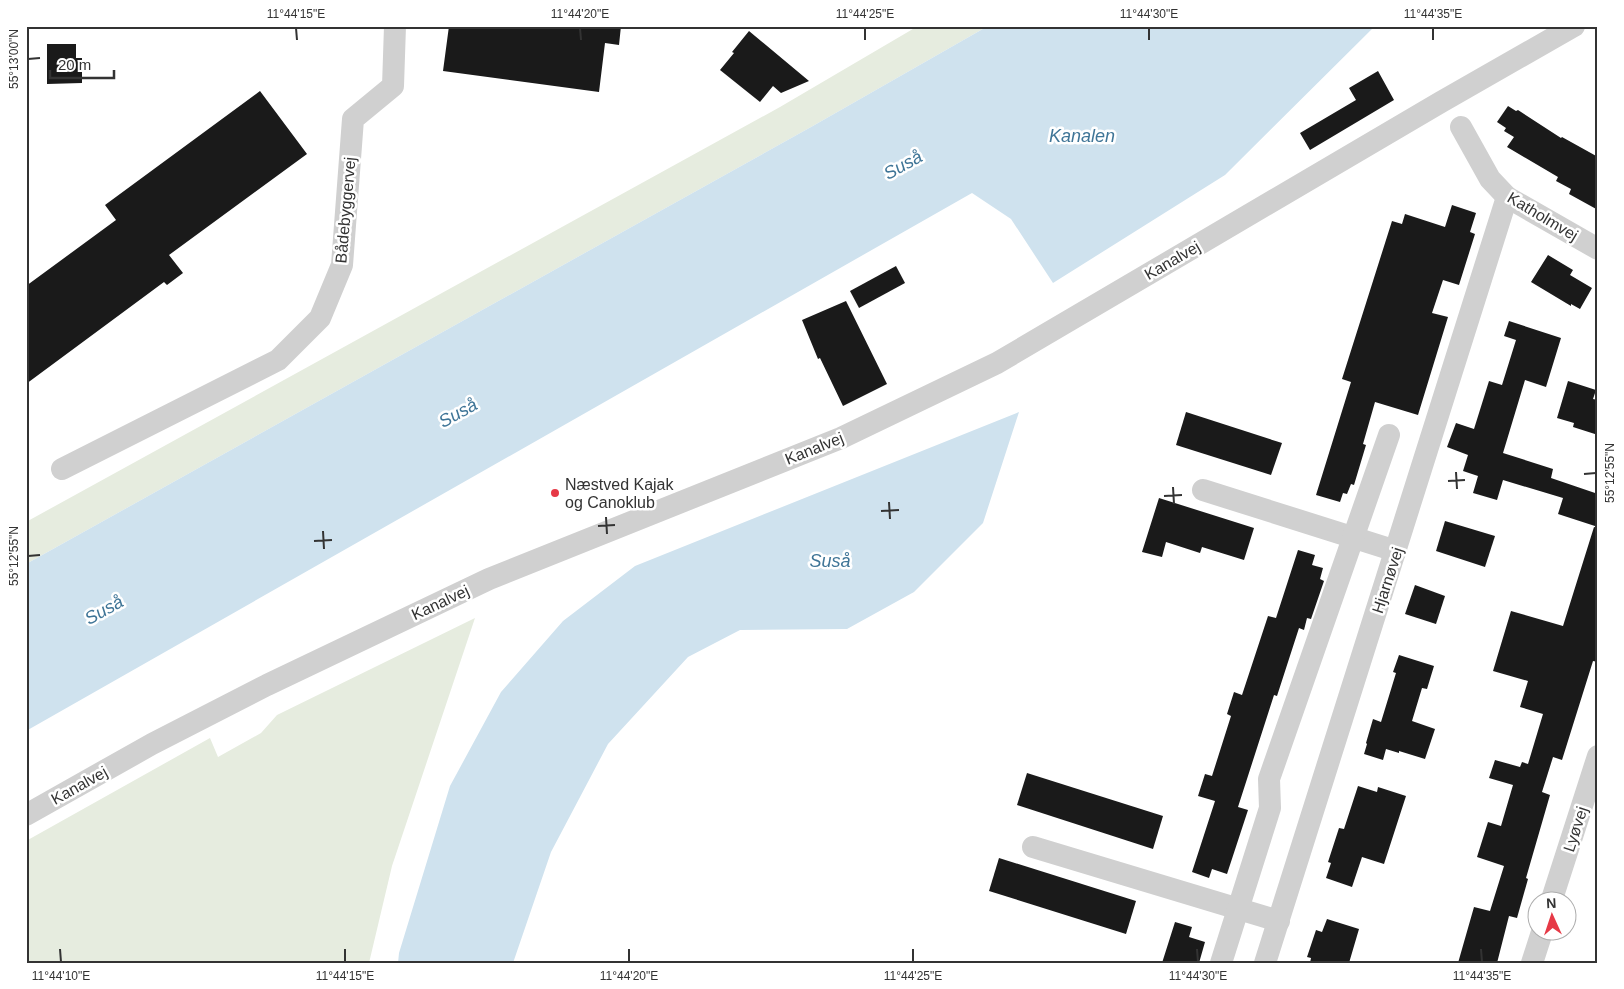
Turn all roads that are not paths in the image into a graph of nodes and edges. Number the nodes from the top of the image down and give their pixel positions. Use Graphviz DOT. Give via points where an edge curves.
graph roads {
  1 [pos="395,26"];
  2 [pos="1574,26"];
  3 [pos="1461,127"];
  4 [pos="1507,197"];
  5 [pos="1598,249"];
  6 [pos="1389,435"];
  7 [pos="62,469"];
  8 [pos="1203,490"];
  9 [pos="1353,538"];
  10 [pos="1396,551"];
  11 [pos="1598,756"];
  12 [pos="26,815"];
  13 [pos="1033,847"];
  14 [pos="1554,892"];
  15 [pos="1238,909"];
  16 [pos="1279,921"];
  17 [pos="1539,942"];
  18 [pos="1221,963"];
  19 [pos="1266,963"];
  20 [pos="1532,963"];
  1 -- 7 [label="street, Bådebyggervej" via="393,86 353,119 342,265 320,318 278,360"];
  2 -- 12 [label="street, Kanalvej" via="997,363 841,438 490,578 214,712"];
  3 -- 4 [label="street, Katholmvej" via="1490,179"];
  4 -- 5 [label="street, Katholmvej"];
  4 -- 10 [label="street, Hjarnøvej"];
  6 -- 9 [label="street"];
  8 -- 9 [label="street"];
  9 -- 10 [label="street"];
  9 -- 15 [label="street" via="1270,779 1270,808"];
  10 -- 16 [label="street, Hjarnøvej"];
  11 -- 14 [label="street, Lyøvej"];
  13 -- 15 [label="street"];
  15 -- 16 [label="street"];
  15 -- 18 [label="street"];
  16 -- 19 [label="street, Hjarnøvej"];
  17 -- 20 [label="street"];
}
